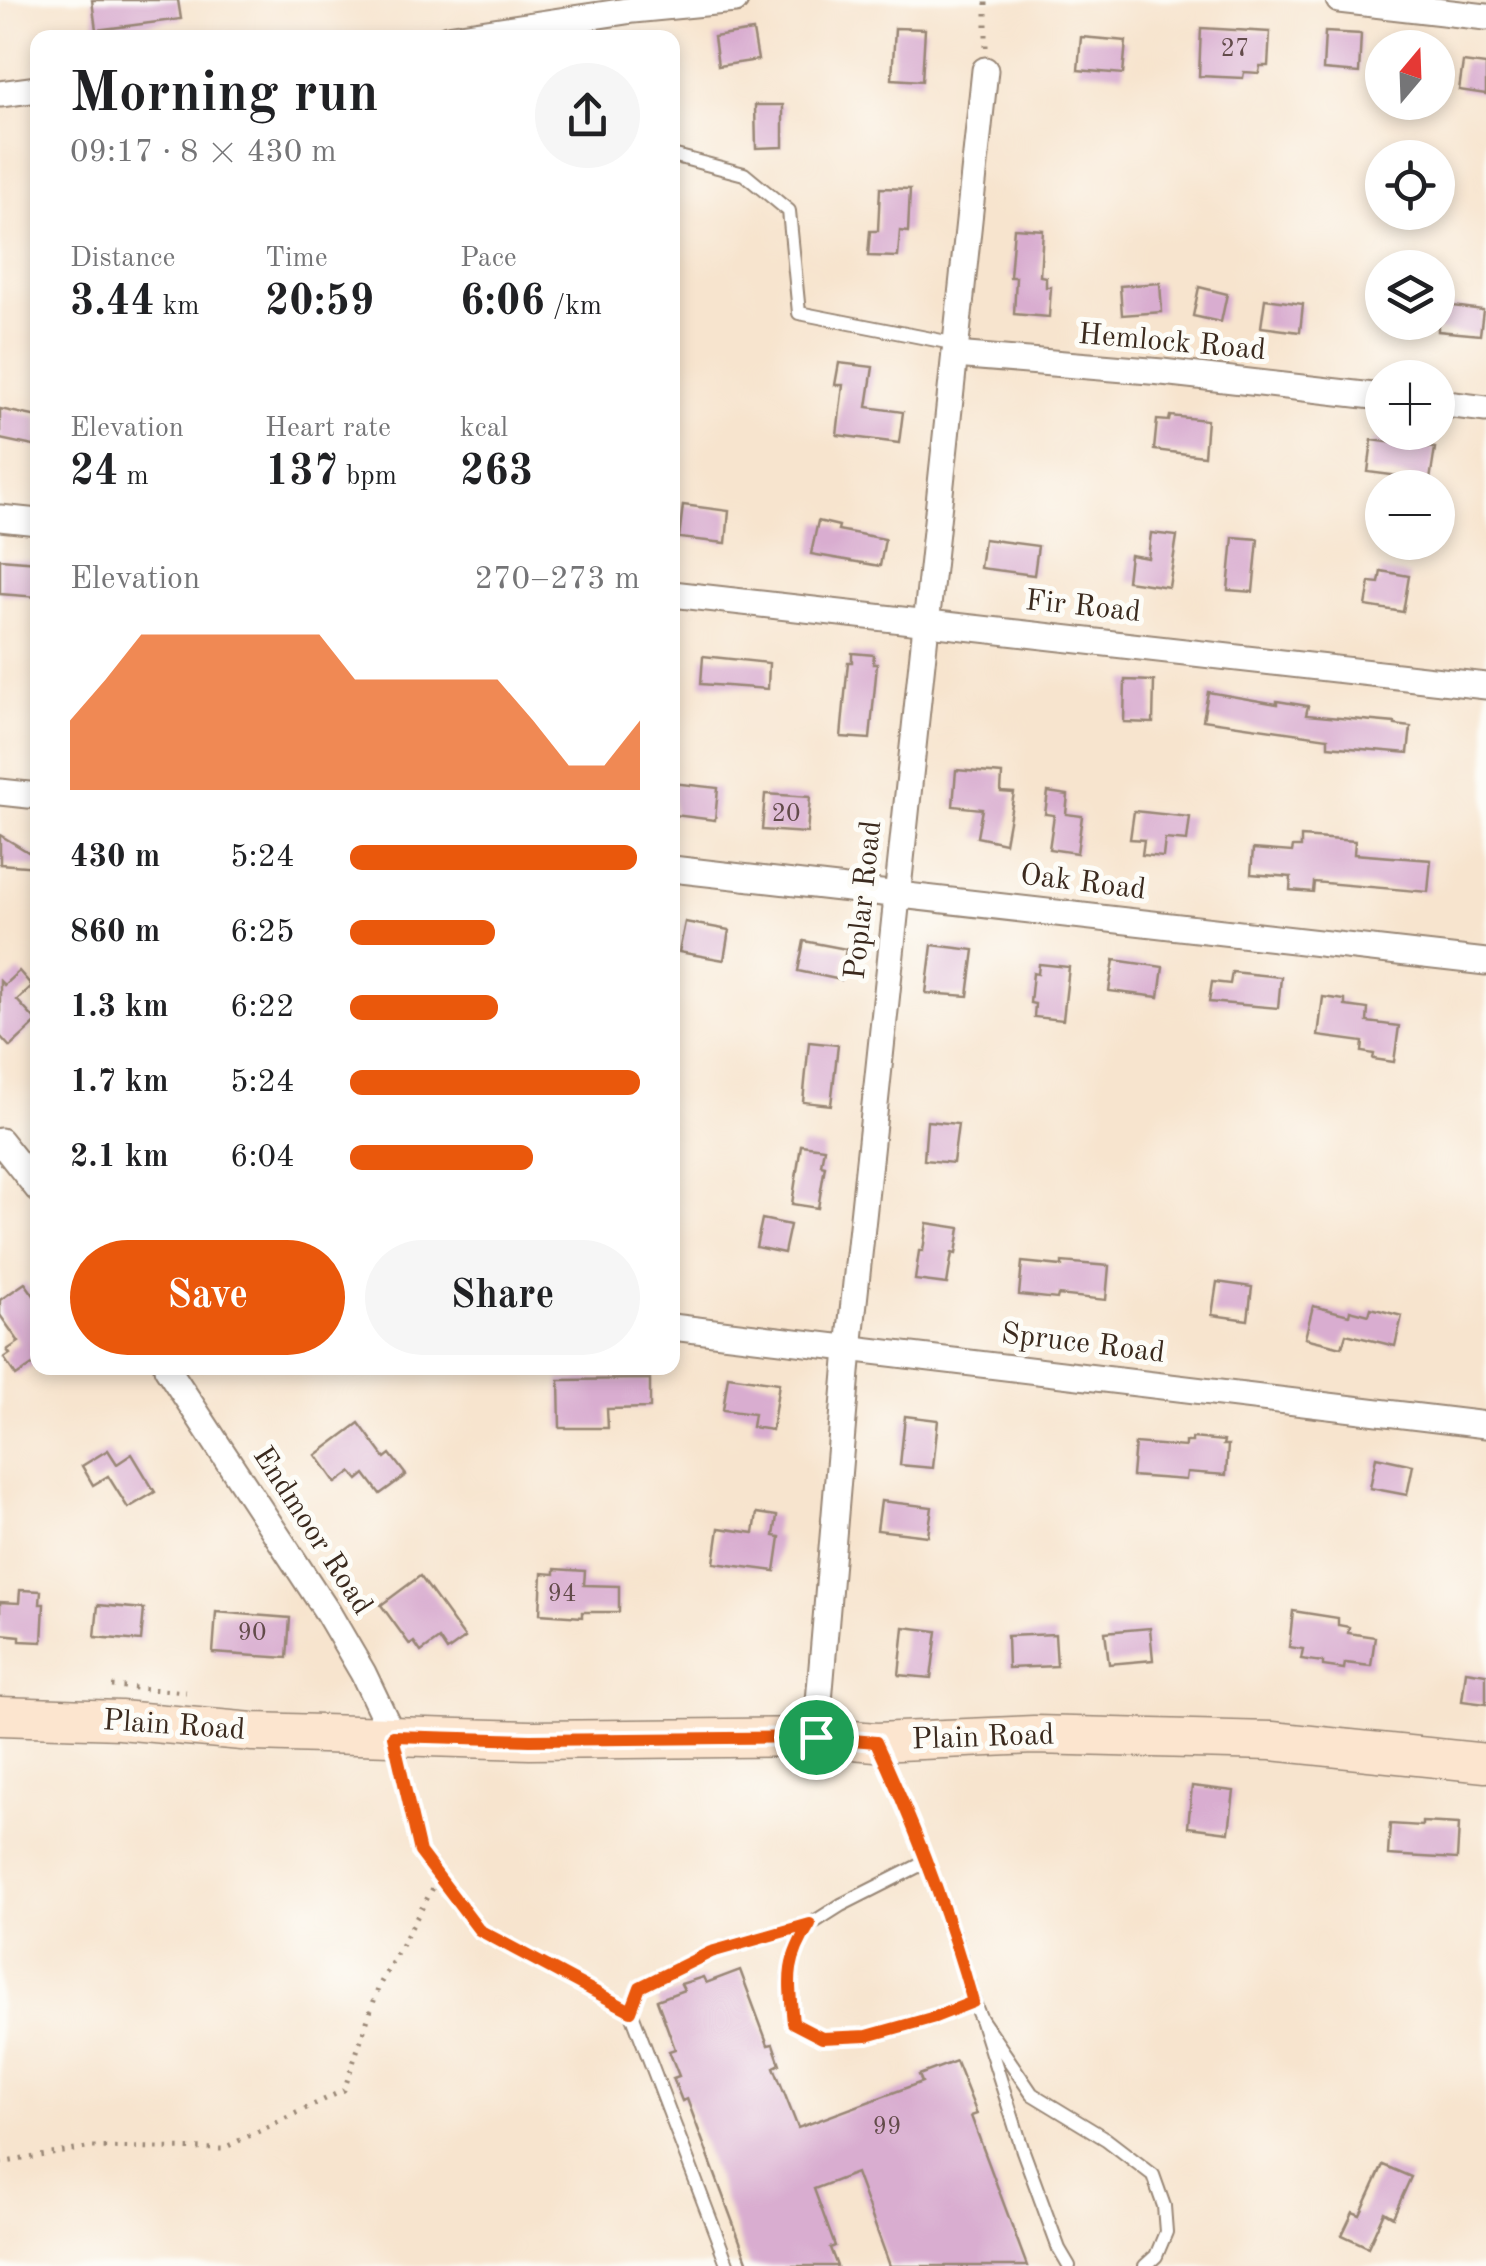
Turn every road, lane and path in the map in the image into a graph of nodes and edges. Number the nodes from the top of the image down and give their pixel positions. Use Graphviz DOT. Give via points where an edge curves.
graph roads {
  1 [pos="516,0"];
  2 [pos="735,0"];
  3 [pos="986,0"];
  4 [pos="1340,0"];
  5 [pos="1486,17"];
  6 [pos="514,30"];
  7 [pos="525,30"];
  8 [pos="986,70"];
  9 [pos="30,90"];
  10 [pos="0,94"];
  11 [pos="680,156"];
  12 [pos="956,350"];
  13 [pos="1365,395"];
  14 [pos="1455,405"];
  15 [pos="1486,408"];
  16 [pos="0,518"];
  17 [pos="30,521"];
  18 [pos="680,595"];
  19 [pos="926,622"];
  20 [pos="1486,686"];
  21 [pos="0,792"];
  22 [pos="30,795"];
  23 [pos="680,870"];
  24 [pos="898,895"];
  25 [pos="1486,962"];
  26 [pos="0,1141"];
  27 [pos="30,1179"];
  28 [pos="680,1328"];
  29 [pos="849,1349"];
  30 [pos="172,1375"];
  31 [pos="1486,1425"];
  32 [pos="0,1716"];
  33 [pos="393,1736"];
  34 [pos="816,1737"];
  35 [pos="876,1742"];
  36 [pos="1486,1762"];
  37 [pos="926,1862"];
  38 [pos="439,1877"];
  39 [pos="810,1924"];
  40 [pos="973,2002"];
  41 [pos="631,2011"];
  42 [pos="982,2020"];
  43 [pos="0,2162"];
  44 [pos="1158,2261"];
  45 [pos="728,2266"];
  46 [pos="1068,2266"];
  47 [pos="1146,2266"];
  1 -- 6 [label="street"];
  2 -- 7 [label="street"];
  3 -- 8 [label="path"];
  4 -- 5 [label="street"];
  8 -- 12 [label="street, Poplar Road"];
  9 -- 10 [label="street"];
  11 -- 12 [label="lane" via="744,174 789,211 799,313"];
  12 -- 13 [label="street, Hemlock Road"];
  12 -- 19 [label="street, Poplar Road"];
  14 -- 15 [label="street"];
  16 -- 17 [label="street"];
  18 -- 19 [label="street, Fir Road"];
  19 -- 20 [label="street, Fir Road"];
  19 -- 24 [label="street, Poplar Road"];
  21 -- 22 [label="street"];
  23 -- 24 [label="street, Oak Road"];
  24 -- 25 [label="street, Oak Road"];
  24 -- 29 [label="street, Poplar Road"];
  26 -- 27 [label="street"];
  28 -- 29 [label="street, Spruce Road"];
  29 -- 31 [label="street, Spruce Road"];
  29 -- 34 [label="street, Poplar Road"];
  30 -- 33 [label="street, Endmoor Road" via="328,1612"];
  32 -- 33 [label="main road, Plain Road"];
  33 -- 34 [label="main road, Plain Road"];
  33 -- 38 [label="path" via="420,1852"];
  34 -- 35 [label="main road, Plain Road"];
  35 -- 36 [label="main road, Plain Road" via="1034,1735 1272,1741"];
  35 -- 37 [label="lane"];
  37 -- 39 [label="lane"];
  37 -- 40 [label="lane"];
  38 -- 41 [label="path" via="479,1930"];
  38 -- 43 [label="path" via="380,1986 344,2090 222,2148 92,2147"];
  39 -- 40 [label="lane" via="789,1979 793,2023 822,2038 867,2036"];
  39 -- 41 [label="lane" via="711,1952 640,1987"];
  40 -- 42 [label="lane"];
  41 -- 45 [label="lane"];
  42 -- 44 [label="lane" via="1032,2094 1153,2175 1166,2232"];
  42 -- 46 [label="lane"];
  44 -- 47 [label="lane"];
}
